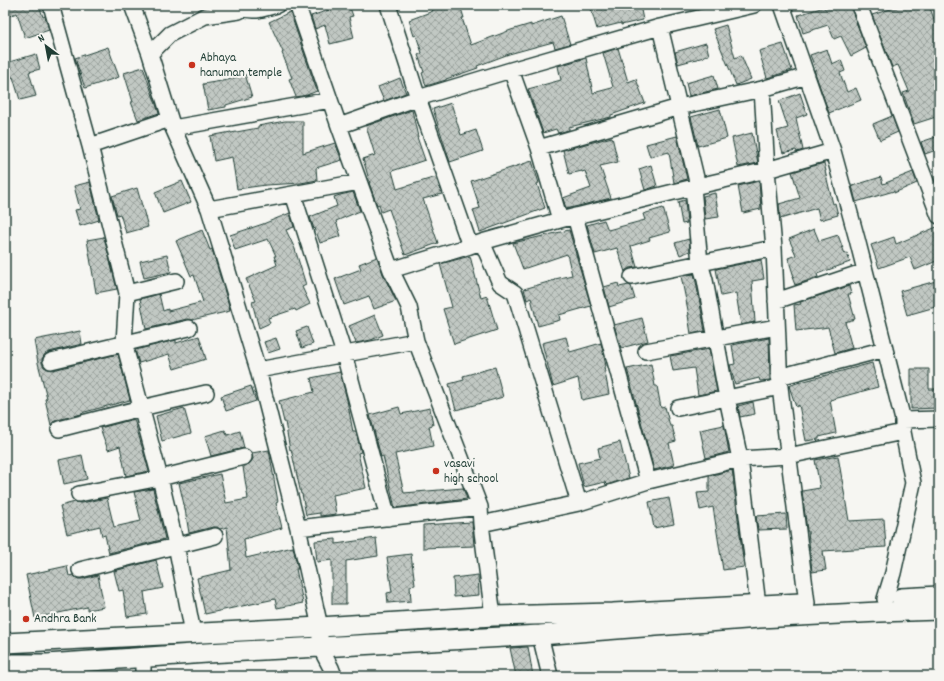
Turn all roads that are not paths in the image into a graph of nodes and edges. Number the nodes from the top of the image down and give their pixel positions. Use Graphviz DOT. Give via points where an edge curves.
graph roads {
  1 [pos="51,5"];
  2 [pos="132,5"];
  3 [pos="277,5"];
  4 [pos="388,5"];
  5 [pos="754,5"];
  6 [pos="782,5"];
  7 [pos="859,5"];
  8 [pos="296,6"];
  9 [pos="243,7"];
  10 [pos="660,27"];
  11 [pos="150,54"];
  12 [pos="511,70"];
  13 [pos="807,76"];
  14 [pos="762,89"];
  15 [pos="418,98"];
  16 [pos="330,100"];
  17 [pos="679,107"];
  18 [pos="171,124"];
  19 [pos="339,126"];
  20 [pos="90,146"];
  21 [pos="539,148"];
  22 [pos="833,151"];
  23 [pos="767,170"];
  24 [pos="360,182"];
  25 [pos="695,186"];
  26 [pos="293,194"];
  27 [pos="209,209"];
  28 [pos="575,216"];
  29 [pos="939,216"];
  30 [pos="560,220"];
  31 [pos="476,244"];
  32 [pos="774,248"];
  33 [pos="700,263"];
  34 [pos="390,270"];
  35 [pos="866,271"];
  36 [pos="632,277"];
  37 [pos="176,281"];
  38 [pos="127,293"];
  39 [pos="776,301"];
  40 [pos="777,327"];
  41 [pos="189,328"];
  42 [pos="716,338"];
  43 [pos="416,341"];
  44 [pos="124,343"];
  45 [pos="885,349"];
  46 [pos="646,351"];
  47 [pos="344,354"];
  48 [pos="51,361"];
  49 [pos="258,370"];
  50 [pos="780,382"];
  51 [pos="206,393"];
  52 [pos="727,398"];
  53 [pos="141,408"];
  54 [pos="678,408"];
  55 [pos="939,419"];
  56 [pos="903,426"];
  57 [pos="58,429"];
  58 [pos="788,456"];
  59 [pos="244,457"];
  60 [pos="740,459"];
  61 [pos="160,478"];
  62 [pos="648,481"];
  63 [pos="79,494"];
  64 [pos="579,503"];
  65 [pos="480,507"];
  66 [pos="388,518"];
  67 [pos="481,524"];
  68 [pos="298,528"];
  69 [pos="216,536"];
  70 [pos="176,546"];
  71 [pos="80,570"];
  72 [pos="939,596"];
  73 [pos="885,599"];
  74 [pos="807,603"];
  75 [pos="758,605"];
  76 [pos="939,610"];
  77 [pos="493,616"];
  78 [pos="320,627"];
  79 [pos="193,633"];
  80 [pos="540,635"];
  81 [pos="5,643"];
  82 [pos="320,648"];
  83 [pos="5,664"];
  84 [pos="143,667"];
  85 [pos="47,670"];
  86 [pos="334,676"];
  87 [pos="550,676"];
  1 -- 20 [label="street"];
  2 -- 11 [label="street"];
  3 -- 9 [label="street" via="250,11"];
  4 -- 15 [label="street"];
  5 -- 10 [label="street"];
  6 -- 13 [label="street"];
  7 -- 29 [label="street"];
  8 -- 16 [label="street"];
  9 -- 11 [label="street" via="239,11 206,16 170,34"];
  10 -- 12 [label="street"];
  10 -- 17 [label="street"];
  11 -- 18 [label="street"];
  12 -- 15 [label="street"];
  12 -- 21 [label="street"];
  13 -- 14 [label="street"];
  13 -- 22 [label="street"];
  14 -- 17 [label="street"];
  14 -- 23 [label="street"];
  15 -- 19 [label="street"];
  15 -- 31 [label="street"];
  16 -- 18 [label="street"];
  16 -- 19 [label="street"];
  17 -- 21 [label="street"];
  17 -- 25 [label="street"];
  18 -- 20 [label="street"];
  18 -- 27 [label="street"];
  19 -- 24 [label="street"];
  20 -- 38 [label="street"];
  21 -- 30 [label="street"];
  22 -- 23 [label="street"];
  22 -- 35 [label="street"];
  23 -- 25 [label="street"];
  23 -- 32 [label="street"];
  24 -- 26 [label="street"];
  24 -- 34 [label="street"];
  25 -- 28 [label="street"];
  25 -- 33 [label="street"];
  26 -- 27 [label="street"];
  26 -- 47 [label="street"];
  27 -- 49 [label="street"];
  28 -- 30 [label="street"];
  28 -- 62 [label="street"];
  30 -- 31 [label="street"];
  31 -- 34 [label="street"];
  31 -- 64 [label="street" via="500,283 515,293"];
  32 -- 33 [label="street"];
  32 -- 39 [label="street"];
  33 -- 36 [label="street"];
  33 -- 42 [label="street"];
  34 -- 43 [label="street" via="409,308"];
  35 -- 39 [label="street"];
  35 -- 45 [label="street"];
  37 -- 38 [label="street"];
  38 -- 44 [label="street"];
  39 -- 40 [label="street"];
  40 -- 42 [label="street"];
  40 -- 50 [label="street"];
  41 -- 44 [label="street"];
  42 -- 46 [label="street"];
  42 -- 52 [label="street"];
  43 -- 47 [label="street"];
  43 -- 65 [label="street"];
  44 -- 48 [label="street"];
  44 -- 53 [label="street"];
  45 -- 50 [label="street"];
  45 -- 56 [label="street"];
  47 -- 49 [label="street"];
  47 -- 66 [label="street"];
  49 -- 68 [label="street"];
  50 -- 52 [label="street"];
  50 -- 58 [label="street"];
  51 -- 53 [label="street"];
  52 -- 54 [label="street"];
  52 -- 60 [label="street"];
  53 -- 57 [label="street"];
  53 -- 61 [label="street"];
  55 -- 56 [label="street"];
  56 -- 58 [label="street"];
  56 -- 73 [label="street" via="913,483"];
  58 -- 60 [label="street"];
  58 -- 74 [label="street"];
  59 -- 61 [label="street"];
  60 -- 62 [label="street"];
  60 -- 75 [label="street"];
  61 -- 63 [label="street"];
  61 -- 70 [label="street"];
  62 -- 64 [label="street"];
  64 -- 67 [label="street"];
  65 -- 66 [label="street"];
  65 -- 67 [label="street"];
  66 -- 68 [label="street"];
  67 -- 77 [label="street"];
  68 -- 78 [label="street"];
  69 -- 70 [label="street"];
  70 -- 71 [label="street"];
  70 -- 79 [label="street"];
  72 -- 73 [label="main road"];
  73 -- 74 [label="main road"];
  74 -- 75 [label="main road"];
  75 -- 77 [label="main road"];
  76 -- 80 [label="main road" via="759,618"];
  77 -- 78 [label="main road"];
  78 -- 79 [label="main road"];
  78 -- 82 [label="street"];
  79 -- 81 [label="main road"];
  80 -- 82 [label="main road"];
  80 -- 87 [label="street"];
  82 -- 84 [label="main road" via="207,653"];
  82 -- 86 [label="street"];
  83 -- 85 [label="main road"];
  84 -- 85 [label="main road"];
}
